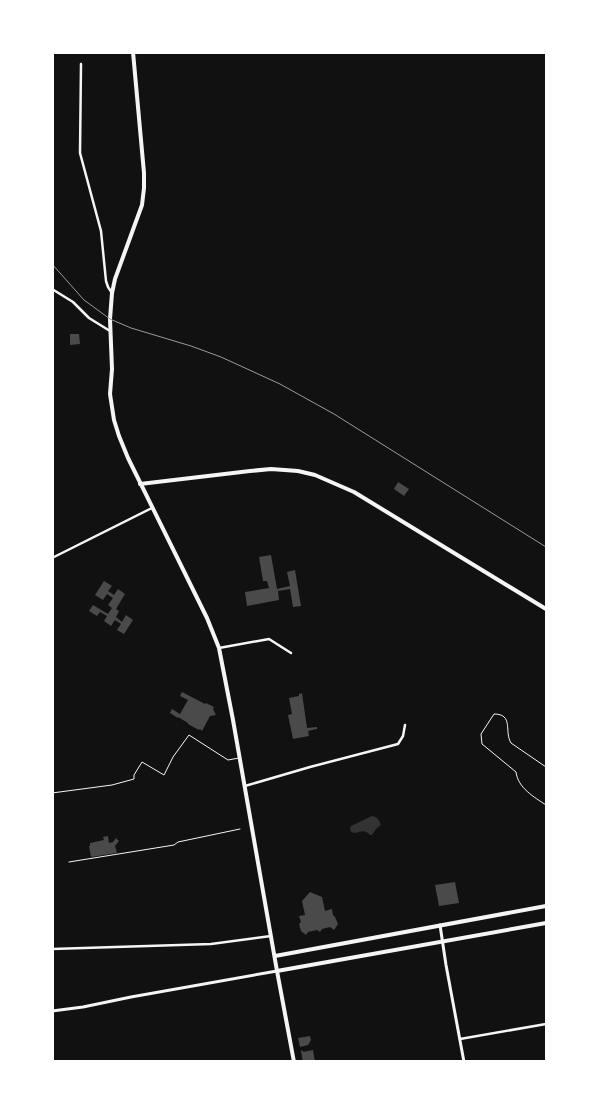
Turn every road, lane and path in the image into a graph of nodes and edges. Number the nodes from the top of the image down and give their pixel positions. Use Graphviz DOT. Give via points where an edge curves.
graph roads {
  1 [pos="133,52"];
  2 [pos="81,64"];
  3 [pos="52,289"];
  4 [pos="112,293"];
  5 [pos="110,332"];
  6 [pos="140,484"];
  7 [pos="152,508"];
  8 [pos="52,558"];
  9 [pos="546,609"];
  10 [pos="219,648"];
  11 [pos="291,653"];
  12 [pos="405,725"];
  13 [pos="240,758"];
  14 [pos="546,768"];
  15 [pos="245,786"];
  16 [pos="52,793"];
  17 [pos="546,805"];
  18 [pos="240,829"];
  19 [pos="69,862"];
  20 [pos="546,906"];
  21 [pos="546,923"];
  22 [pos="440,925"];
  23 [pos="271,936"];
  24 [pos="443,941"];
  25 [pos="52,949"];
  26 [pos="275,956"];
  27 [pos="278,971"];
  28 [pos="52,1011"];
  29 [pos="546,1024"];
  30 [pos="460,1039"];
  31 [pos="294,1062"];
  32 [pos="464,1062"];
  1 -- 4 [label="main road" via="144,173 143,196"];
  2 -- 4 [label="street" via="80,153 101,231 106,281"];
  3 -- 5 [label="street"];
  4 -- 5 [label="main road"];
  5 -- 6 [label="main road" via="110,394 114,420"];
  6 -- 7 [label="main road"];
  6 -- 9 [label="main road" via="266,470 315,475 354,492"];
  7 -- 8 [label="street"];
  7 -- 10 [label="main road"];
  10 -- 11 [label="street" via="269,639"];
  10 -- 13 [label="main road"];
  12 -- 15 [label="street" via="398,744"];
  13 -- 15 [label="main road"];
  13 -- 16 [label="lane" via="228,760 189,734 164,775 142,762 134,779"];
  14 -- 17 [label="lane" via="511,743 507,720 494,714 481,734 482,744 516,772 524,789"];
  15 -- 23 [label="main road"];
  18 -- 19 [label="path" via="174,845"];
  20 -- 22 [label="main road"];
  21 -- 24 [label="main road"];
  22 -- 24 [label="street"];
  22 -- 26 [label="main road"];
  23 -- 25 [label="street" via="211,944"];
  23 -- 26 [label="main road"];
  24 -- 27 [label="main road"];
  24 -- 30 [label="street"];
  26 -- 27 [label="main road"];
  27 -- 28 [label="street"];
  27 -- 31 [label="main road"];
  29 -- 30 [label="street"];
  30 -- 32 [label="street"];
}
